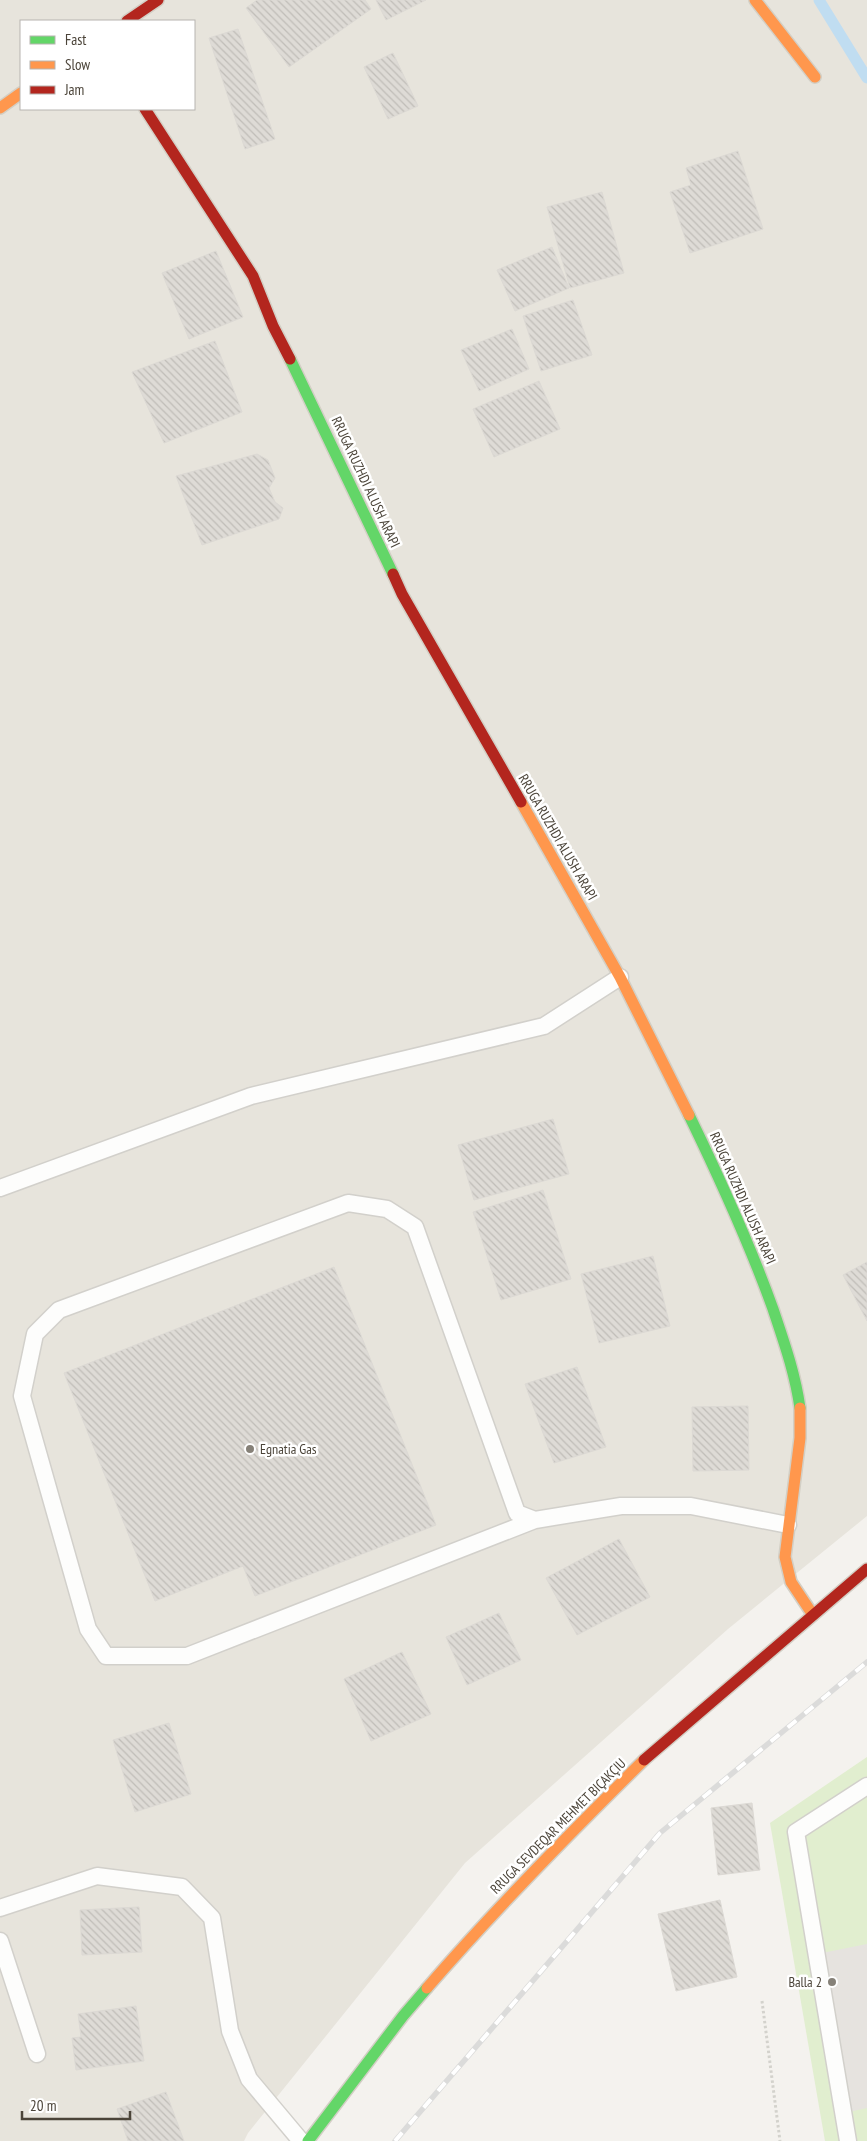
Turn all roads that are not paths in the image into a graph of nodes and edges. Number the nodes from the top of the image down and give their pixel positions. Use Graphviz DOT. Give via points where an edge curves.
graph roads {
  1 [pos="158,0"];
  2 [pos="755,0"];
  3 [pos="128,20"];
  4 [pos="815,77"];
  5 [pos="20,94"];
  6 [pos="0,108"];
  7 [pos="146,110"];
  8 [pos="620,977"];
  9 [pos="0,1188"];
  10 [pos="535,1520"];
  11 [pos="788,1526"];
  12 [pos="867,1569"];
  13 [pos="814,1615"];
  14 [pos="867,1786"];
  15 [pos="0,1908"];
  16 [pos="0,1942"];
  17 [pos="38,2054"];
  18 [pos="301,2141"];
  19 [pos="308,2141"];
  20 [pos="848,2141"];
  1 -- 3 [label="street"];
  2 -- 4 [label="street"];
  5 -- 6 [label="street"];
  7 -- 8 [label="street, RRUGA RUZHDI ALUSH ARAPI" via="253,276 273,326 402,594"];
  8 -- 9 [label="lane" via="544,1026 251,1096"];
  8 -- 11 [label="street, RRUGA RUZHDI ALUSH ARAPI" via="724,1187 760,1270 791,1361 800,1413 800,1438"];
  10 -- 10 [label="lane" via="517,1513 415,1227 387,1209 348,1203 59,1310 35,1334 22,1396 88,1629 106,1656 187,1656"];
  10 -- 11 [label="lane" via="621,1506 691,1506"];
  11 -- 13 [label="street, RRUGA RUZHDI ALUSH ARAPI" via="786,1571 791,1587"];
  12 -- 13 [label="street, RRUGA SEVDEQAR MEHMET BIÇAKÇIU"];
  13 -- 19 [label="street, RRUGA SEVDEQAR MEHMET BIÇAKÇIU" via="650,1755 551,1852 481,1925 403,2016"];
  14 -- 20 [label="lane" via="796,1832"];
  15 -- 18 [label="lane" via="97,1876 182,1888 212,1918 230,2031 249,2078"];
  16 -- 17 [label="lane"];
}
